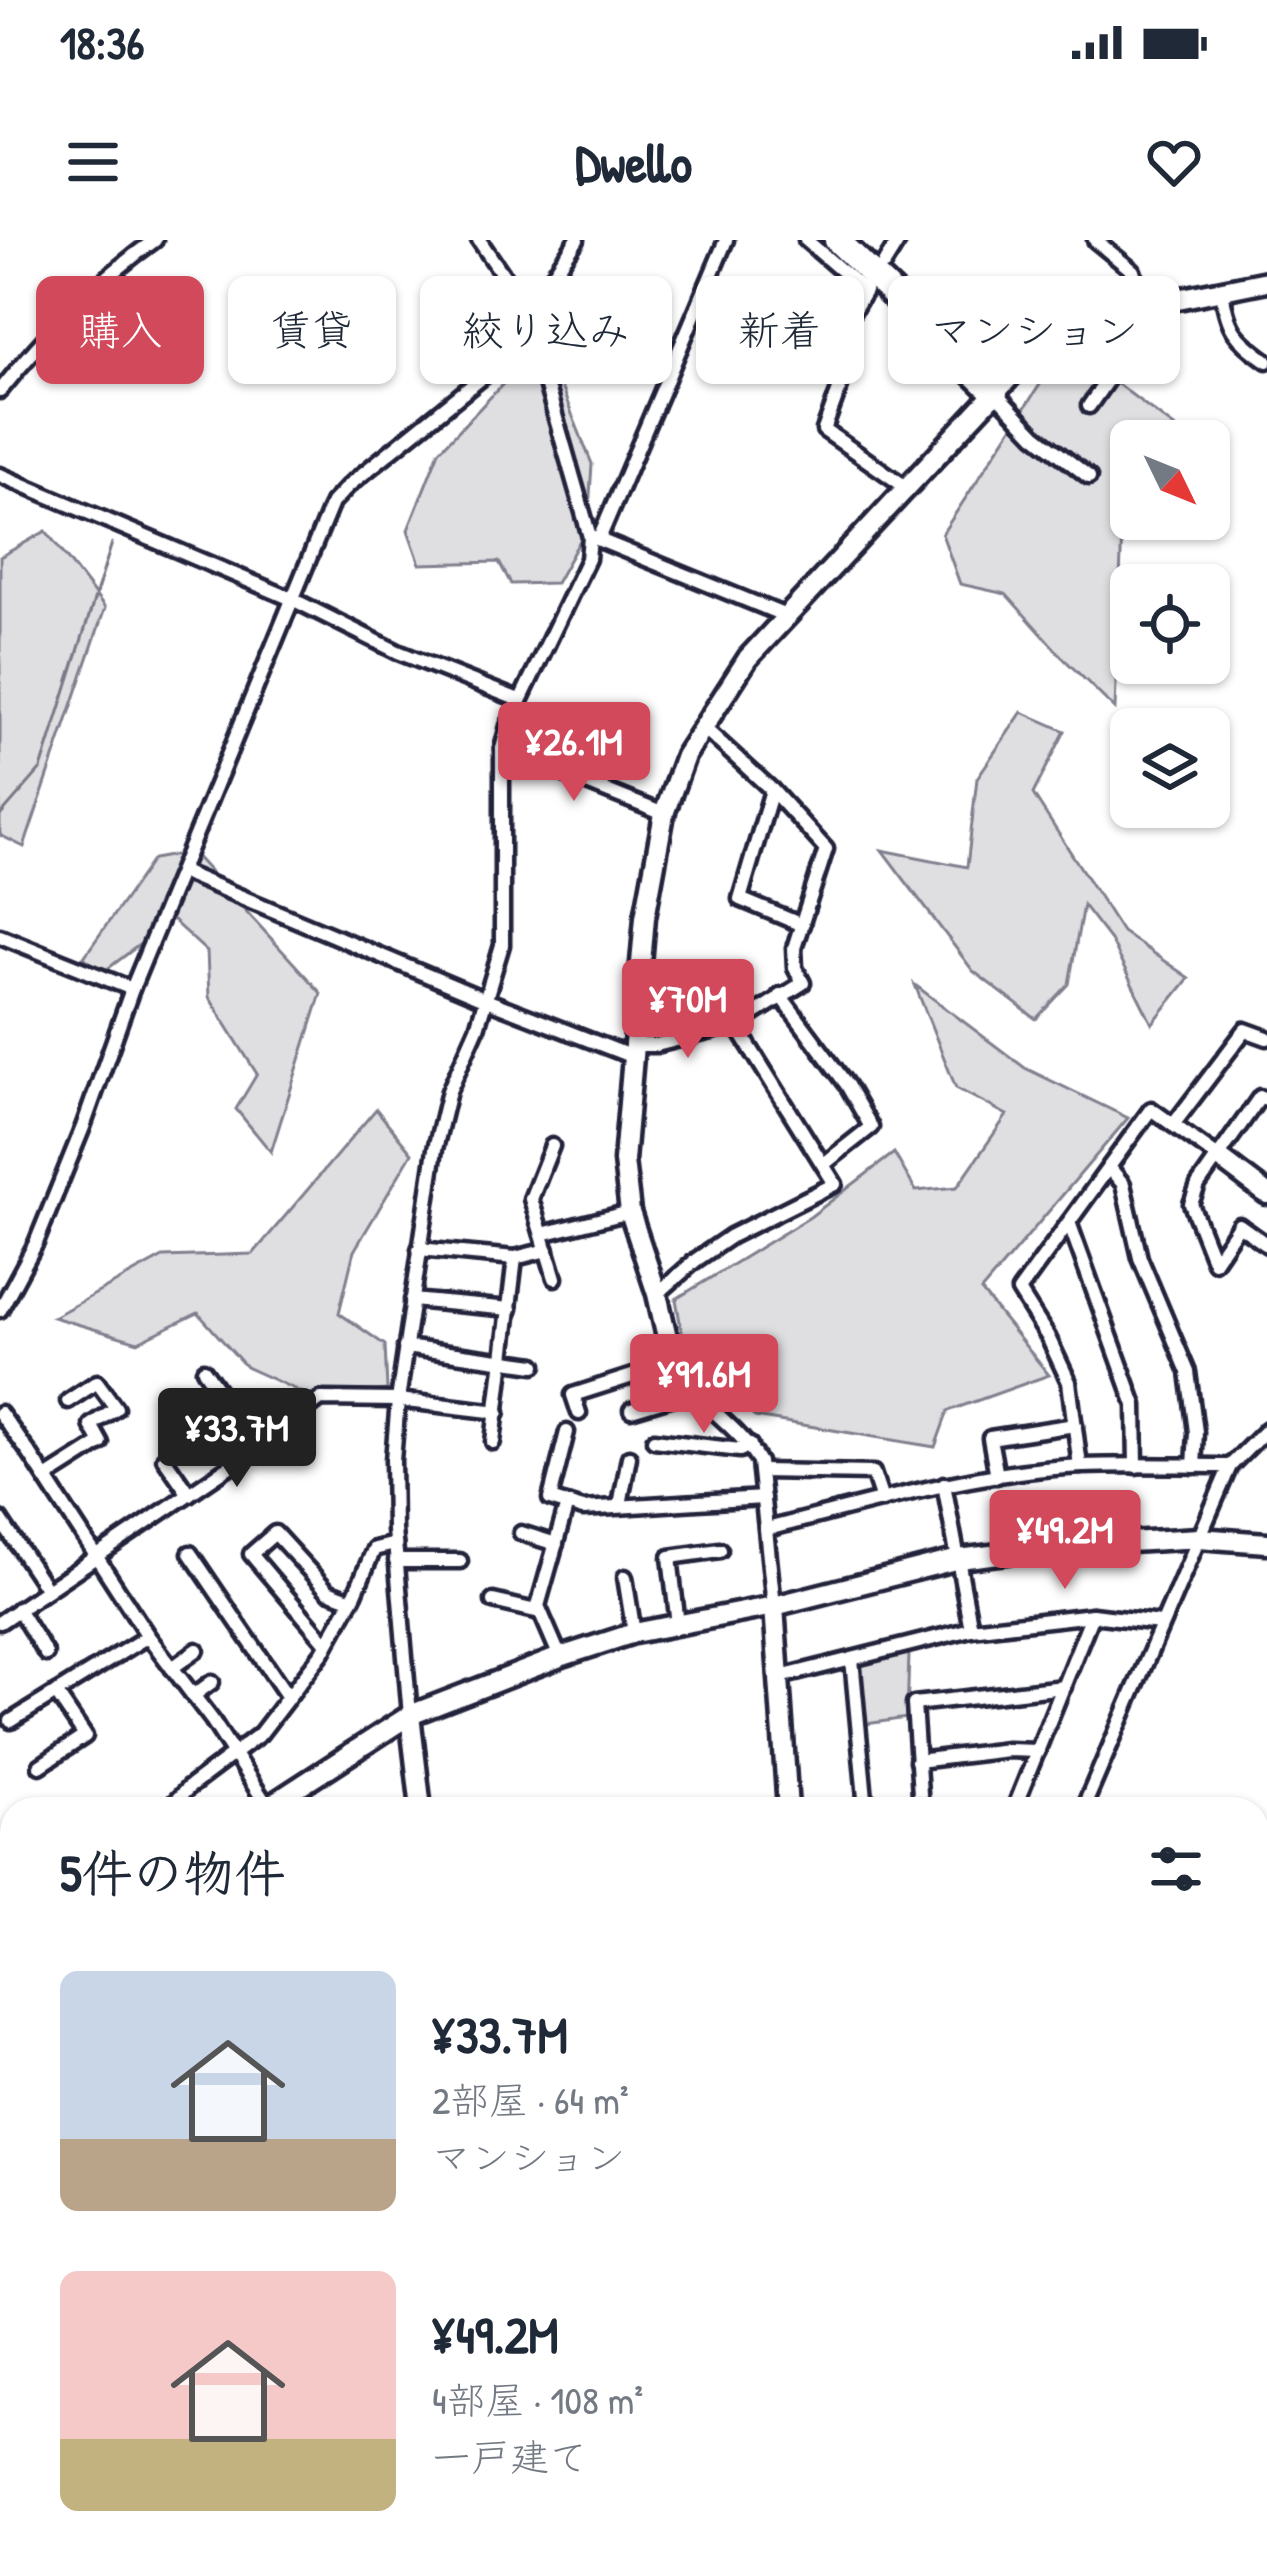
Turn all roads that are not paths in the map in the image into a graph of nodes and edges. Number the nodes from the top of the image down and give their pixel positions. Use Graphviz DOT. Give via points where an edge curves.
graph roads {
  1 [pos="154,240"];
  2 [pos="479,240"];
  3 [pos="577,240"];
  4 [pos="727,240"];
  5 [pos="806,240"];
  6 [pos="837,240"];
  7 [pos="899,240"];
  8 [pos="1094,240"];
  9 [pos="884,264"];
  10 [pos="504,276"];
  11 [pos="552,276"];
  12 [pos="1133,276"];
  13 [pos="1267,281"];
  14 [pos="1222,290"];
  15 [pos="1180,298"];
  16 [pos="1267,361"];
  17 [pos="474,384"];
  18 [pos="546,384"];
  19 [pos="1002,384"];
  20 [pos="1104,384"];
  21 [pos="0,391"];
  22 [pos="994,393"];
  23 [pos="1089,406"];
  24 [pos="0,475"];
  25 [pos="1089,477"];
  26 [pos="908,488"];
  27 [pos="595,538"];
  28 [pos="292,599"];
  29 [pos="786,616"];
  30 [pos="519,700"];
  31 [pos="703,727"];
  32 [pos="502,749"];
  33 [pos="772,790"];
  34 [pos="664,814"];
  35 [pos="182,872"];
  36 [pos="802,926"];
  37 [pos="0,936"];
  38 [pos="132,989"];
  39 [pos="780,994"];
  40 [pos="486,1000"];
  41 [pos="736,1025"];
  42 [pos="1267,1039"];
  43 [pos="633,1051"];
  44 [pos="1267,1100"];
  45 [pos="1173,1125"];
  46 [pos="552,1146"];
  47 [pos="1218,1157"];
  48 [pos="824,1164"];
  49 [pos="1109,1167"];
  50 [pos="1267,1194"];
  51 [pos="630,1212"];
  52 [pos="1069,1222"];
  53 [pos="542,1234"];
  54 [pos="1267,1245"];
  55 [pos="419,1249"];
  56 [pos="547,1250"];
  57 [pos="515,1258"];
  58 [pos="556,1279"];
  59 [pos="657,1294"];
  60 [pos="412,1300"];
  61 [pos="510,1309"];
  62 [pos="0,1310"];
  63 [pos="405,1347"];
  64 [pos="504,1362"];
  65 [pos="673,1363"];
  66 [pos="535,1365"];
  67 [pos="204,1370"];
  68 [pos="691,1392"];
  69 [pos="398,1400"];
  70 [pos="68,1401"];
  71 [pos="631,1411"];
  72 [pos="498,1412"];
  73 [pos="0,1413"];
  74 [pos="579,1413"];
  75 [pos="1075,1425"];
  76 [pos="1267,1429"];
  77 [pos="567,1432"];
  78 [pos="654,1440"];
  79 [pos="494,1442"];
  80 [pos="750,1445"];
  81 [pos="258,1447"];
  82 [pos="629,1456"];
  83 [pos="164,1458"];
  84 [pos="1080,1466"];
  85 [pos="1136,1466"];
  86 [pos="1194,1466"];
  87 [pos="1229,1466"];
  88 [pos="760,1472"];
  89 [pos="997,1475"];
  90 [pos="46,1478"];
  91 [pos="944,1484"];
  92 [pos="189,1494"];
  93 [pos="763,1498"];
  94 [pos="882,1500"];
  95 [pos="567,1504"];
  96 [pos="620,1505"];
  97 [pos="0,1519"];
  98 [pos="767,1529"];
  99 [pos="521,1533"];
  100 [pos="1199,1538"];
  101 [pos="1267,1543"];
  102 [pos="394,1544"];
  103 [pos="556,1544"];
  104 [pos="720,1550"];
  105 [pos="190,1553"];
  106 [pos="95,1557"];
  107 [pos="958,1559"];
  108 [pos="396,1561"];
  109 [pos="460,1562"];
  110 [pos="625,1577"];
  111 [pos="47,1590"];
  112 [pos="352,1600"];
  113 [pos="494,1600"];
  114 [pos="774,1606"];
  115 [pos="19,1609"];
  116 [pos="541,1612"];
  117 [pos="1092,1615"];
  118 [pos="0,1622"];
  119 [pos="1160,1623"];
  120 [pos="678,1625"];
  121 [pos="971,1628"];
  122 [pos="634,1633"];
  123 [pos="148,1636"];
  124 [pos="327,1644"];
  125 [pos="197,1650"];
  126 [pos="46,1654"];
  127 [pos="560,1657"];
  128 [pos="852,1658"];
  129 [pos="172,1668"];
  130 [pos="780,1677"];
  131 [pos="212,1682"];
  132 [pos="1064,1687"];
  133 [pos="56,1693"];
  134 [pos="193,1696"];
  135 [pos="289,1697"];
  136 [pos="410,1715"];
  137 [pos="11,1721"];
  138 [pos="1038,1751"];
  139 [pos="234,1754"];
  140 [pos="917,1761"];
  141 [pos="40,1766"];
  142 [pos="179,1797"];
  143 [pos="259,1797"];
  144 [pos="283,1797"];
  145 [pos="420,1797"];
  146 [pos="787,1797"];
  147 [pos="865,1797"];
  148 [pos="920,1797"];
  149 [pos="1019,1797"];
  150 [pos="1088,1797"];
  1 -- 21 [label="street" via="117,267"];
  2 -- 10 [label="street"];
  3 -- 11 [label="street"];
  4 -- 27 [label="street"];
  5 -- 26 [label="street" via="865,291 836,340 841,384 824,430"];
  6 -- 22 [label="highway"];
  7 -- 9 [label="street"];
  8 -- 12 [label="street"];
  13 -- 14 [label="street"];
  14 -- 15 [label="street"];
  14 -- 16 [label="street" via="1228,326"];
  17 -- 28 [label="street" via="332,502"];
  18 -- 27 [label="street"];
  19 -- 22 [label="street"];
  20 -- 23 [label="street"];
  22 -- 25 [label="street"];
  22 -- 26 [label="street"];
  24 -- 28 [label="street"];
  26 -- 29 [label="street"];
  27 -- 29 [label="street"];
  27 -- 30 [label="street"];
  28 -- 30 [label="street"];
  28 -- 35 [label="street"];
  29 -- 31 [label="street"];
  30 -- 32 [label="street"];
  31 -- 33 [label="street"];
  31 -- 34 [label="street"];
  32 -- 34 [label="street"];
  32 -- 40 [label="street" via="504,920"];
  33 -- 36 [label="street" via="826,849"];
  33 -- 36 [label="street" via="740,899"];
  34 -- 43 [label="street"];
  35 -- 38 [label="street"];
  35 -- 40 [label="street"];
  36 -- 39 [label="street" via="794,948 803,982"];
  37 -- 38 [label="street"];
  38 -- 62 [label="street" via="36,1243"];
  39 -- 41 [label="street"];
  39 -- 48 [label="street" via="871,1126"];
  40 -- 43 [label="street"];
  40 -- 55 [label="street" via="449,1091"];
  41 -- 43 [label="street"];
  41 -- 48 [label="street"];
  42 -- 45 [label="street" via="1245,1030"];
  43 -- 51 [label="street" via="624,1161"];
  44 -- 47 [label="street" via="1260,1097"];
  45 -- 47 [label="street"];
  45 -- 49 [label="street" via="1151,1109"];
  46 -- 53 [label="street" via="531,1198"];
  47 -- 50 [label="street"];
  47 -- 54 [label="street" via="1191,1204 1214,1262 1239,1226"];
  48 -- 59 [label="street" via="835,1184 731,1236"];
  49 -- 52 [label="street"];
  49 -- 86 [label="street" via="1123,1184 1140,1258 1187,1372"];
  51 -- 53 [label="street"];
  51 -- 59 [label="street"];
  52 -- 75 [label="street" via="1019,1291 1069,1382"];
  52 -- 85 [label="street" via="1135,1405"];
  53 -- 56 [label="street"];
  55 -- 57 [label="street"];
  55 -- 60 [label="street"];
  56 -- 57 [label="street"];
  56 -- 58 [label="street"];
  57 -- 61 [label="street"];
  59 -- 65 [label="street"];
  60 -- 61 [label="street"];
  60 -- 63 [label="street"];
  61 -- 64 [label="street"];
  63 -- 64 [label="street"];
  63 -- 69 [label="street"];
  64 -- 66 [label="street"];
  64 -- 72 [label="street"];
  65 -- 68 [label="street"];
  65 -- 74 [label="street" via="573,1395"];
  67 -- 81 [label="street"];
  68 -- 71 [label="street"];
  68 -- 80 [label="street"];
  69 -- 72 [label="street"];
  69 -- 81 [label="street" via="321,1399"];
  69 -- 102 [label="street"];
  70 -- 90 [label="street" via="97,1382 116,1408 91,1425 101,1443"];
  72 -- 79 [label="street"];
  73 -- 90 [label="street"];
  75 -- 84 [label="street"];
  75 -- 89 [label="street" via="990,1438"];
  76 -- 87 [label="street"];
  77 -- 95 [label="street" via="550,1499"];
  78 -- 80 [label="street"];
  80 -- 88 [label="street"];
  81 -- 92 [label="street"];
  82 -- 96 [label="street"];
  83 -- 92 [label="street"];
  84 -- 85 [label="street"];
  84 -- 89 [label="street"];
  85 -- 86 [label="street"];
  86 -- 87 [label="street"];
  87 -- 100 [label="street"];
  88 -- 93 [label="street"];
  88 -- 94 [label="street" via="873,1473"];
  89 -- 91 [label="street"];
  90 -- 106 [label="street"];
  91 -- 94 [label="street"];
  91 -- 107 [label="street"];
  92 -- 106 [label="street"];
  93 -- 96 [label="street"];
  93 -- 98 [label="street"];
  94 -- 98 [label="street"];
  95 -- 96 [label="street"];
  95 -- 103 [label="street"];
  97 -- 111 [label="street"];
  98 -- 114 [label="street"];
  99 -- 103 [label="street"];
  100 -- 101 [label="street"];
  100 -- 107 [label="street"];
  100 -- 119 [label="street"];
  102 -- 108 [label="street"];
  102 -- 112 [label="street" via="374,1549"];
  103 -- 116 [label="street"];
  104 -- 120 [label="street" via="670,1557"];
  105 -- 135 [label="street"];
  106 -- 111 [label="street"];
  106 -- 123 [label="street"];
  107 -- 114 [label="street"];
  107 -- 121 [label="street"];
  108 -- 109 [label="street"];
  108 -- 136 [label="street"];
  110 -- 122 [label="street"];
  111 -- 115 [label="street"];
  112 -- 124 [label="street"];
  112 -- 124 [label="street" via="328,1591 275,1532 251,1554"];
  113 -- 116 [label="street"];
  114 -- 120 [label="street"];
  114 -- 130 [label="street"];
  115 -- 118 [label="street"];
  115 -- 126 [label="street"];
  116 -- 127 [label="street"];
  117 -- 119 [label="street"];
  117 -- 121 [label="street"];
  117 -- 132 [label="street"];
  119 -- 150 [label="street"];
  120 -- 122 [label="street"];
  121 -- 128 [label="street"];
  122 -- 127 [label="street"];
  123 -- 129 [label="street"];
  123 -- 133 [label="street"];
  124 -- 135 [label="street"];
  125 -- 129 [label="street"];
  127 -- 136 [label="street"];
  128 -- 130 [label="street"];
  128 -- 147 [label="street"];
  129 -- 134 [label="street"];
  130 -- 146 [label="street"];
  131 -- 134 [label="street"];
  132 -- 138 [label="street"];
  132 -- 140 [label="street" via="914,1704"];
  133 -- 137 [label="street"];
  133 -- 141 [label="street" via="85,1736"];
  134 -- 139 [label="street"];
  135 -- 139 [label="street"];
  136 -- 144 [label="street"];
  136 -- 145 [label="street"];
  138 -- 140 [label="street"];
  138 -- 149 [label="street"];
  139 -- 142 [label="street"];
  139 -- 143 [label="street"];
  140 -- 148 [label="street"];
}
